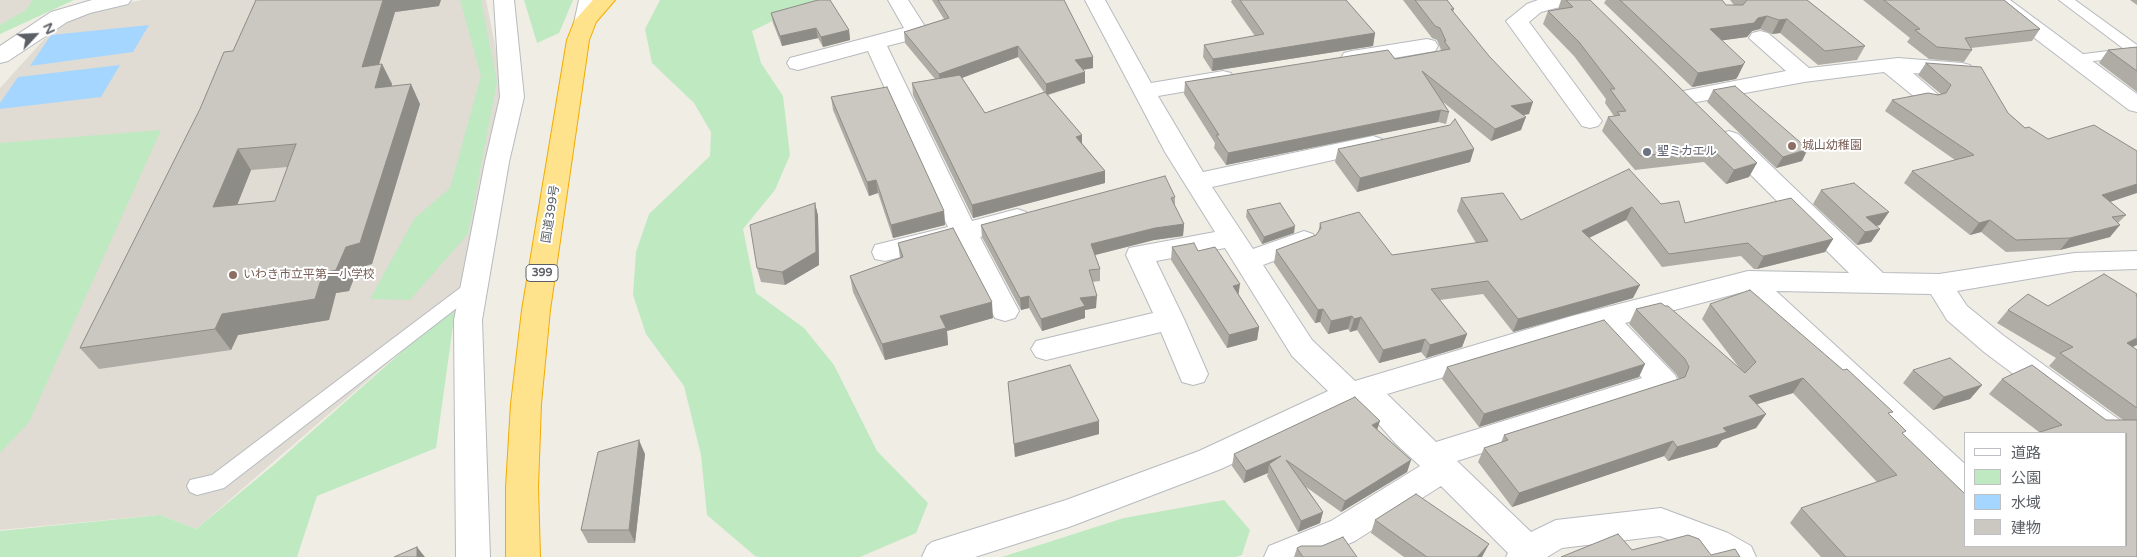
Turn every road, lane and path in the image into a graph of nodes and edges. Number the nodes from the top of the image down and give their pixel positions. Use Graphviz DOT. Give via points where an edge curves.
graph roads {
  1 [pos="120,0"];
  2 [pos="504,0"];
  3 [pos="586,0"];
  4 [pos="605,0"];
  5 [pos="898,0"];
  6 [pos="1095,0"];
  7 [pos="1578,0"];
  8 [pos="1997,0"];
  9 [pos="2066,0"];
  10 [pos="59,17"];
  11 [pos="0,35"];
  12 [pos="1760,38"];
  13 [pos="578,40"];
  14 [pos="875,43"];
  15 [pos="1427,46"];
  16 [pos="2137,52"];
  17 [pos="0,56"];
  18 [pos="2076,59"];
  19 [pos="1329,61"];
  20 [pos="798,63"];
  21 [pos="1889,66"];
  22 [pos="1972,70"];
  23 [pos="1241,75"];
  24 [pos="1804,76"];
  25 [pos="1144,91"];
  26 [pos="1930,98"];
  27 [pos="2137,105"];
  28 [pos="1590,121"];
  29 [pos="1399,139"];
  30 [pos="1193,177"];
  31 [pos="1161,179"];
  32 [pos="1039,212"];
  33 [pos="964,232"];
  34 [pos="1232,238"];
  35 [pos="1304,240"];
  36 [pos="885,252"];
  37 [pos="2137,260"];
  38 [pos="1246,261"];
  39 [pos="2075,262"];
  40 [pos="1748,281"];
  41 [pos="1876,282"];
  42 [pos="1939,284"];
  43 [pos="2114,285"];
  44 [pos="474,286"];
  45 [pos="1005,311"];
  46 [pos="1170,319"];
  47 [pos="1604,319"];
  48 [pos="1046,349"];
  49 [pos="1193,374"];
  50 [pos="1350,394"];
  51 [pos="2113,432"];
  52 [pos="1437,462"];
  53 [pos="1964,483"];
  54 [pos="197,486"];
  55 [pos="1526,554"];
  56 [pos="473,557"];
  57 [pos="523,557"];
  58 [pos="939,557"];
  59 [pos="1281,557"];
  60 [pos="1739,557"];
  1 -- 10 [label="street"];
  2 -- 44 [label="street" via="512,97"];
  3 -- 13 [label="lane"];
  4 -- 13 [label="highway, 国道399号 / 399" via="586,20"];
  5 -- 14 [label="street" via="916,31"];
  6 -- 25 [label="street"];
  7 -- 28 [label="street" via="1534,8 1517,21"];
  8 -- 18 [label="street"];
  9 -- 16 [label="lane"];
  10 -- 11 [label="street" via="42,19"];
  10 -- 17 [label="street"];
  12 -- 24 [label="street"];
  13 -- 57 [label="highway, 国道399号 / 399" via="536,310 526,404"];
  14 -- 20 [label="street"];
  14 -- 33 [label="street"];
  15 -- 19 [label="street"];
  16 -- 18 [label="lane"];
  18 -- 27 [label="street"];
  21 -- 22 [label="street"];
  21 -- 24 [label="street"];
  21 -- 26 [label="street"];
  23 -- 25 [label="street"];
  24 -- 41 [label="street" via="1679,90"];
  25 -- 30 [label="street"];
  29 -- 30 [label="street"];
  30 -- 31 [label="street"];
  30 -- 34 [label="street"];
  32 -- 33 [label="street"];
  33 -- 36 [label="street"];
  33 -- 45 [label="street"];
  34 -- 38 [label="street"];
  34 -- 46 [label="street" via="1139,255"];
  35 -- 38 [label="street"];
  37 -- 39 [label="street"];
  38 -- 50 [label="street" via="1302,348"];
  39 -- 42 [label="street"];
  39 -- 43 [label="street"];
  40 -- 41 [label="street"];
  40 -- 47 [label="street"];
  40 -- 53 [label="street"];
  41 -- 42 [label="street"];
  42 -- 51 [label="street" via="1956,312"];
  44 -- 54 [label="lane" via="217,482"];
  44 -- 56 [label="street" via="468,320"];
  46 -- 48 [label="street"];
  46 -- 49 [label="street"];
  47 -- 50 [label="street"];
  47 -- 52 [label="street" via="1664,383"];
  50 -- 52 [label="street" via="1379,404"];
  50 -- 58 [label="street" via="1210,460 1069,512 944,552"];
  52 -- 55 [label="street"];
  52 -- 59 [label="street" via="1343,530"];
  55 -- 60 [label="street" via="1556,534 1661,522 1716,543"];
}
